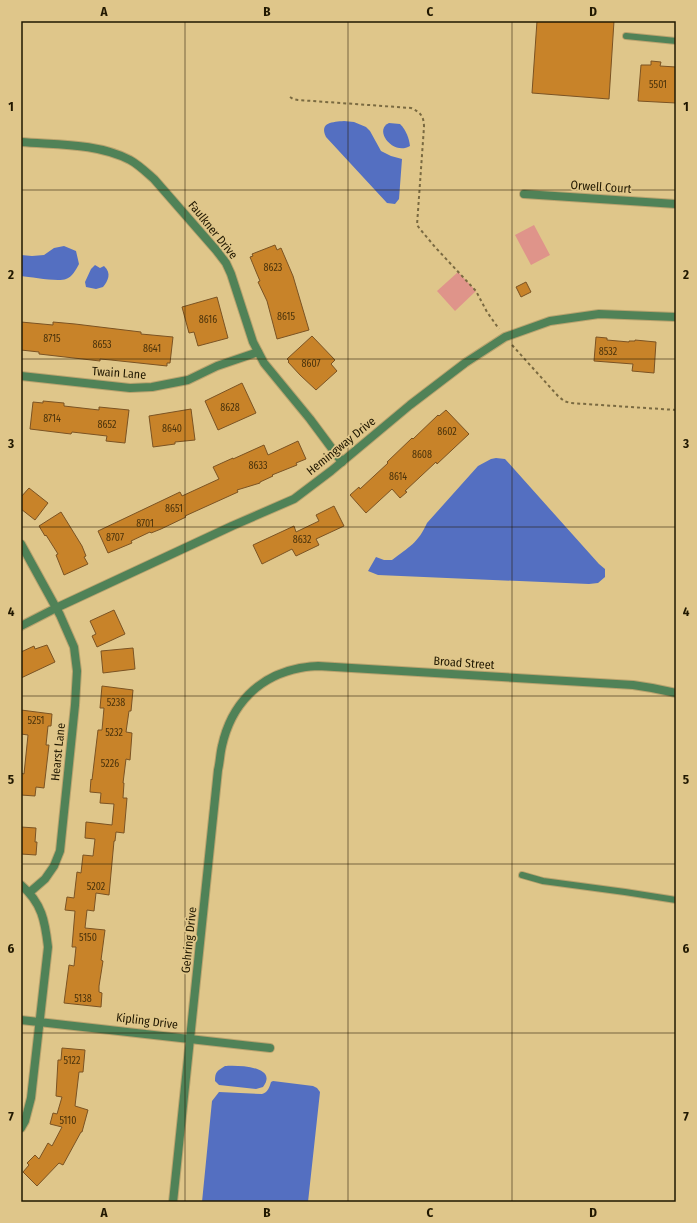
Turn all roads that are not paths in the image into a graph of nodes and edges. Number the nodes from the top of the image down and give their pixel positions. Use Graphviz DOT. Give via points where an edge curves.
graph roads {
  1 [pos="626,36"];
  2 [pos="676,41"];
  3 [pos="21,142"];
  4 [pos="524,194"];
  5 [pos="676,204"];
  6 [pos="676,318"];
  7 [pos="258,352"];
  8 [pos="21,376"];
  9 [pos="342,462"];
  10 [pos="21,544"];
  11 [pos="56,608"];
  12 [pos="21,626"];
  13 [pos="254,689"];
  14 [pos="676,693"];
  15 [pos="522,875"];
  16 [pos="21,885"];
  17 [pos="30,892"];
  18 [pos="676,900"];
  19 [pos="21,1020"];
  20 [pos="40,1022"];
  21 [pos="190,1038"];
  22 [pos="270,1048"];
  23 [pos="21,1128"];
  24 [pos="173,1202"];
  1 -- 2 [label="lane"];
  3 -- 7 [label="street, Faulkner Drive" via="104,150 130,160 142,169 159,185 226,263"];
  4 -- 5 [label="street, Orwell Court"];
  6 -- 9 [label="street, Hemingway Drive" via="599,314 550,321 505,337 465,363 410,405"];
  7 -- 8 [label="street, Twain Lane" via="217,366 188,380 152,387 130,388"];
  7 -- 9 [label="street, Faulkner Drive"];
  9 -- 11 [label="street, Hemingway Drive" via="294,499"];
  10 -- 11 [label="street, Hearst Lane"];
  11 -- 12 [label="street, Hemingway Drive"];
  11 -- 17 [label="street, Hearst Lane" via="74,647 77,671 75,705 60,850 54,866 45,879"];
  13 -- 14 [label="street, Broad Street" via="283,673 318,666 633,685"];
  13 -- 21 [label="street, Gehring Drive" via="233,716 222,746"];
  15 -- 18 [label="lane" via="543,881"];
  16 -- 17 [label="street"];
  17 -- 20 [label="street" via="45,925 48,947"];
  19 -- 20 [label="street, Kipling Drive"];
  20 -- 21 [label="street, Kipling Drive"];
  20 -- 23 [label="street" via="32,1098"];
  21 -- 22 [label="street, Kipling Drive"];
  21 -- 24 [label="street, Gehring Drive"];
}
